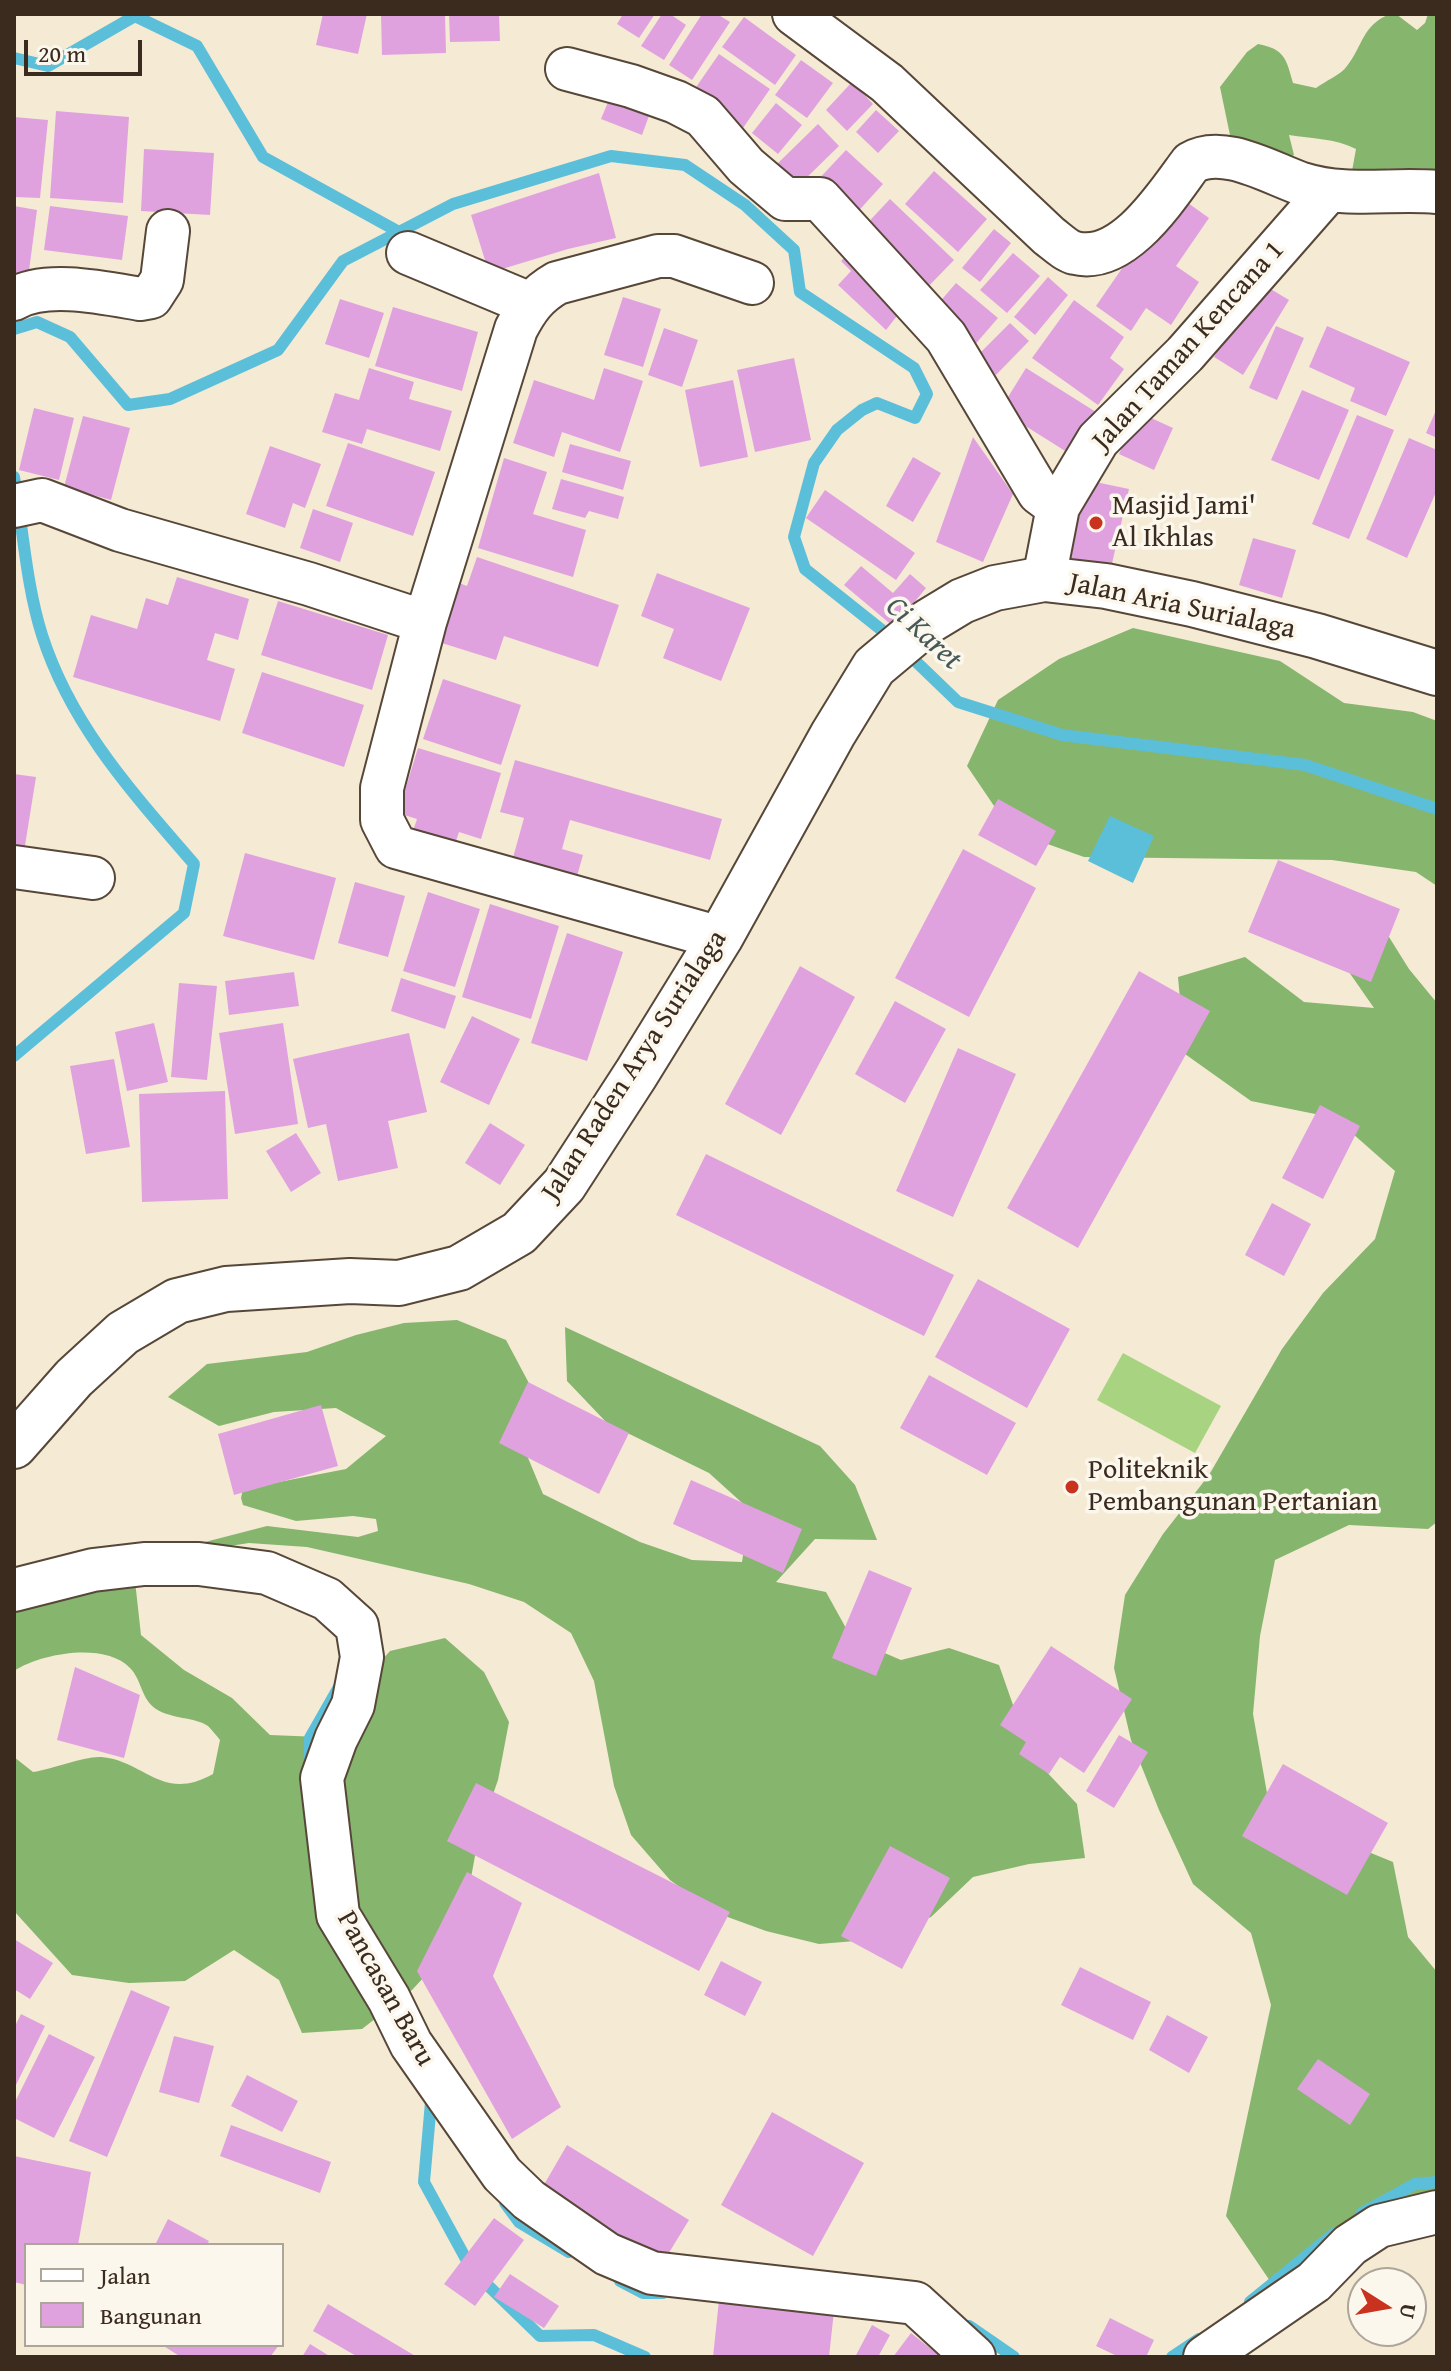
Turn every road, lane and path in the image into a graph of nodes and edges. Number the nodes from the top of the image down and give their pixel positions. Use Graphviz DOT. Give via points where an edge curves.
graph roads {
  1 [pos="794,14"];
  2 [pos="567,69"];
  3 [pos="1328,191"];
  4 [pos="1437,192"];
  5 [pos="168,231"];
  6 [pos="408,253"];
  7 [pos="752,283"];
  8 [pos="14,299"];
  9 [pos="530,304"];
  10 [pos="22,499"];
  11 [pos="1058,507"];
  12 [pos="1044,579"];
  13 [pos="929,621"];
  14 [pos="425,622"];
  15 [pos="1437,673"];
  16 [pos="14,867"];
  17 [pos="93,878"];
  18 [pos="720,938"];
  19 [pos="14,1446"];
  20 [pos="14,1590"];
  21 [pos="1437,2212"];
  22 [pos="964,2348"];
  23 [pos="1205,2357"];
  1 -- 3 [label="street" via="887,83 1073,253 1100,254 1129,239 1191,163 1203,156 1235,160"];
  2 -- 11 [label="street" via="676,102 703,116 746,166 785,199 820,199 946,337 1039,493"];
  3 -- 4 [label="street"];
  3 -- 11 [label="street, Jalan Taman Kencana 1" via="1185,354 1098,440"];
  5 -- 8 [label="street" via="162,280 155,293 140,299 92,292 23,294"];
  6 -- 9 [label="street"];
  7 -- 9 [label="street" via="674,256 658,256 557,283"];
  9 -- 14 [label="street" via="516,329"];
  10 -- 14 [label="street" via="82,513 120,530"];
  11 -- 12 [label="street, Jalan Taman Kencana 1"];
  12 -- 13 [label="main road, Jalan Aria Surialaga" via="995,588"];
  12 -- 15 [label="main road, Jalan Aria Surialaga" via="1192,604"];
  13 -- 18 [label="main road, Jalan Raden Arya Surialaga" via="874,667"];
  14 -- 18 [label="street" via="382,788 382,820 396,847"];
  16 -- 17 [label="street"];
  18 -- 19 [label="main road, Jalan Raden Arya Surialaga" via="564,1185 519,1233 459,1268 399,1283 226,1289 177,1301 123,1333 74,1378"];
  20 -- 22 [label="street, Pancasan Baru" via="93,1570 199,1564 267,1573 327,1599 357,1626 362,1657 353,1705 322,1778 338,1915 411,2044 502,2174 529,2200 607,2254 652,2273 915,2303"];
  21 -- 23 [label="street" via="1379,2226 1350,2245 1314,2282"];
}
